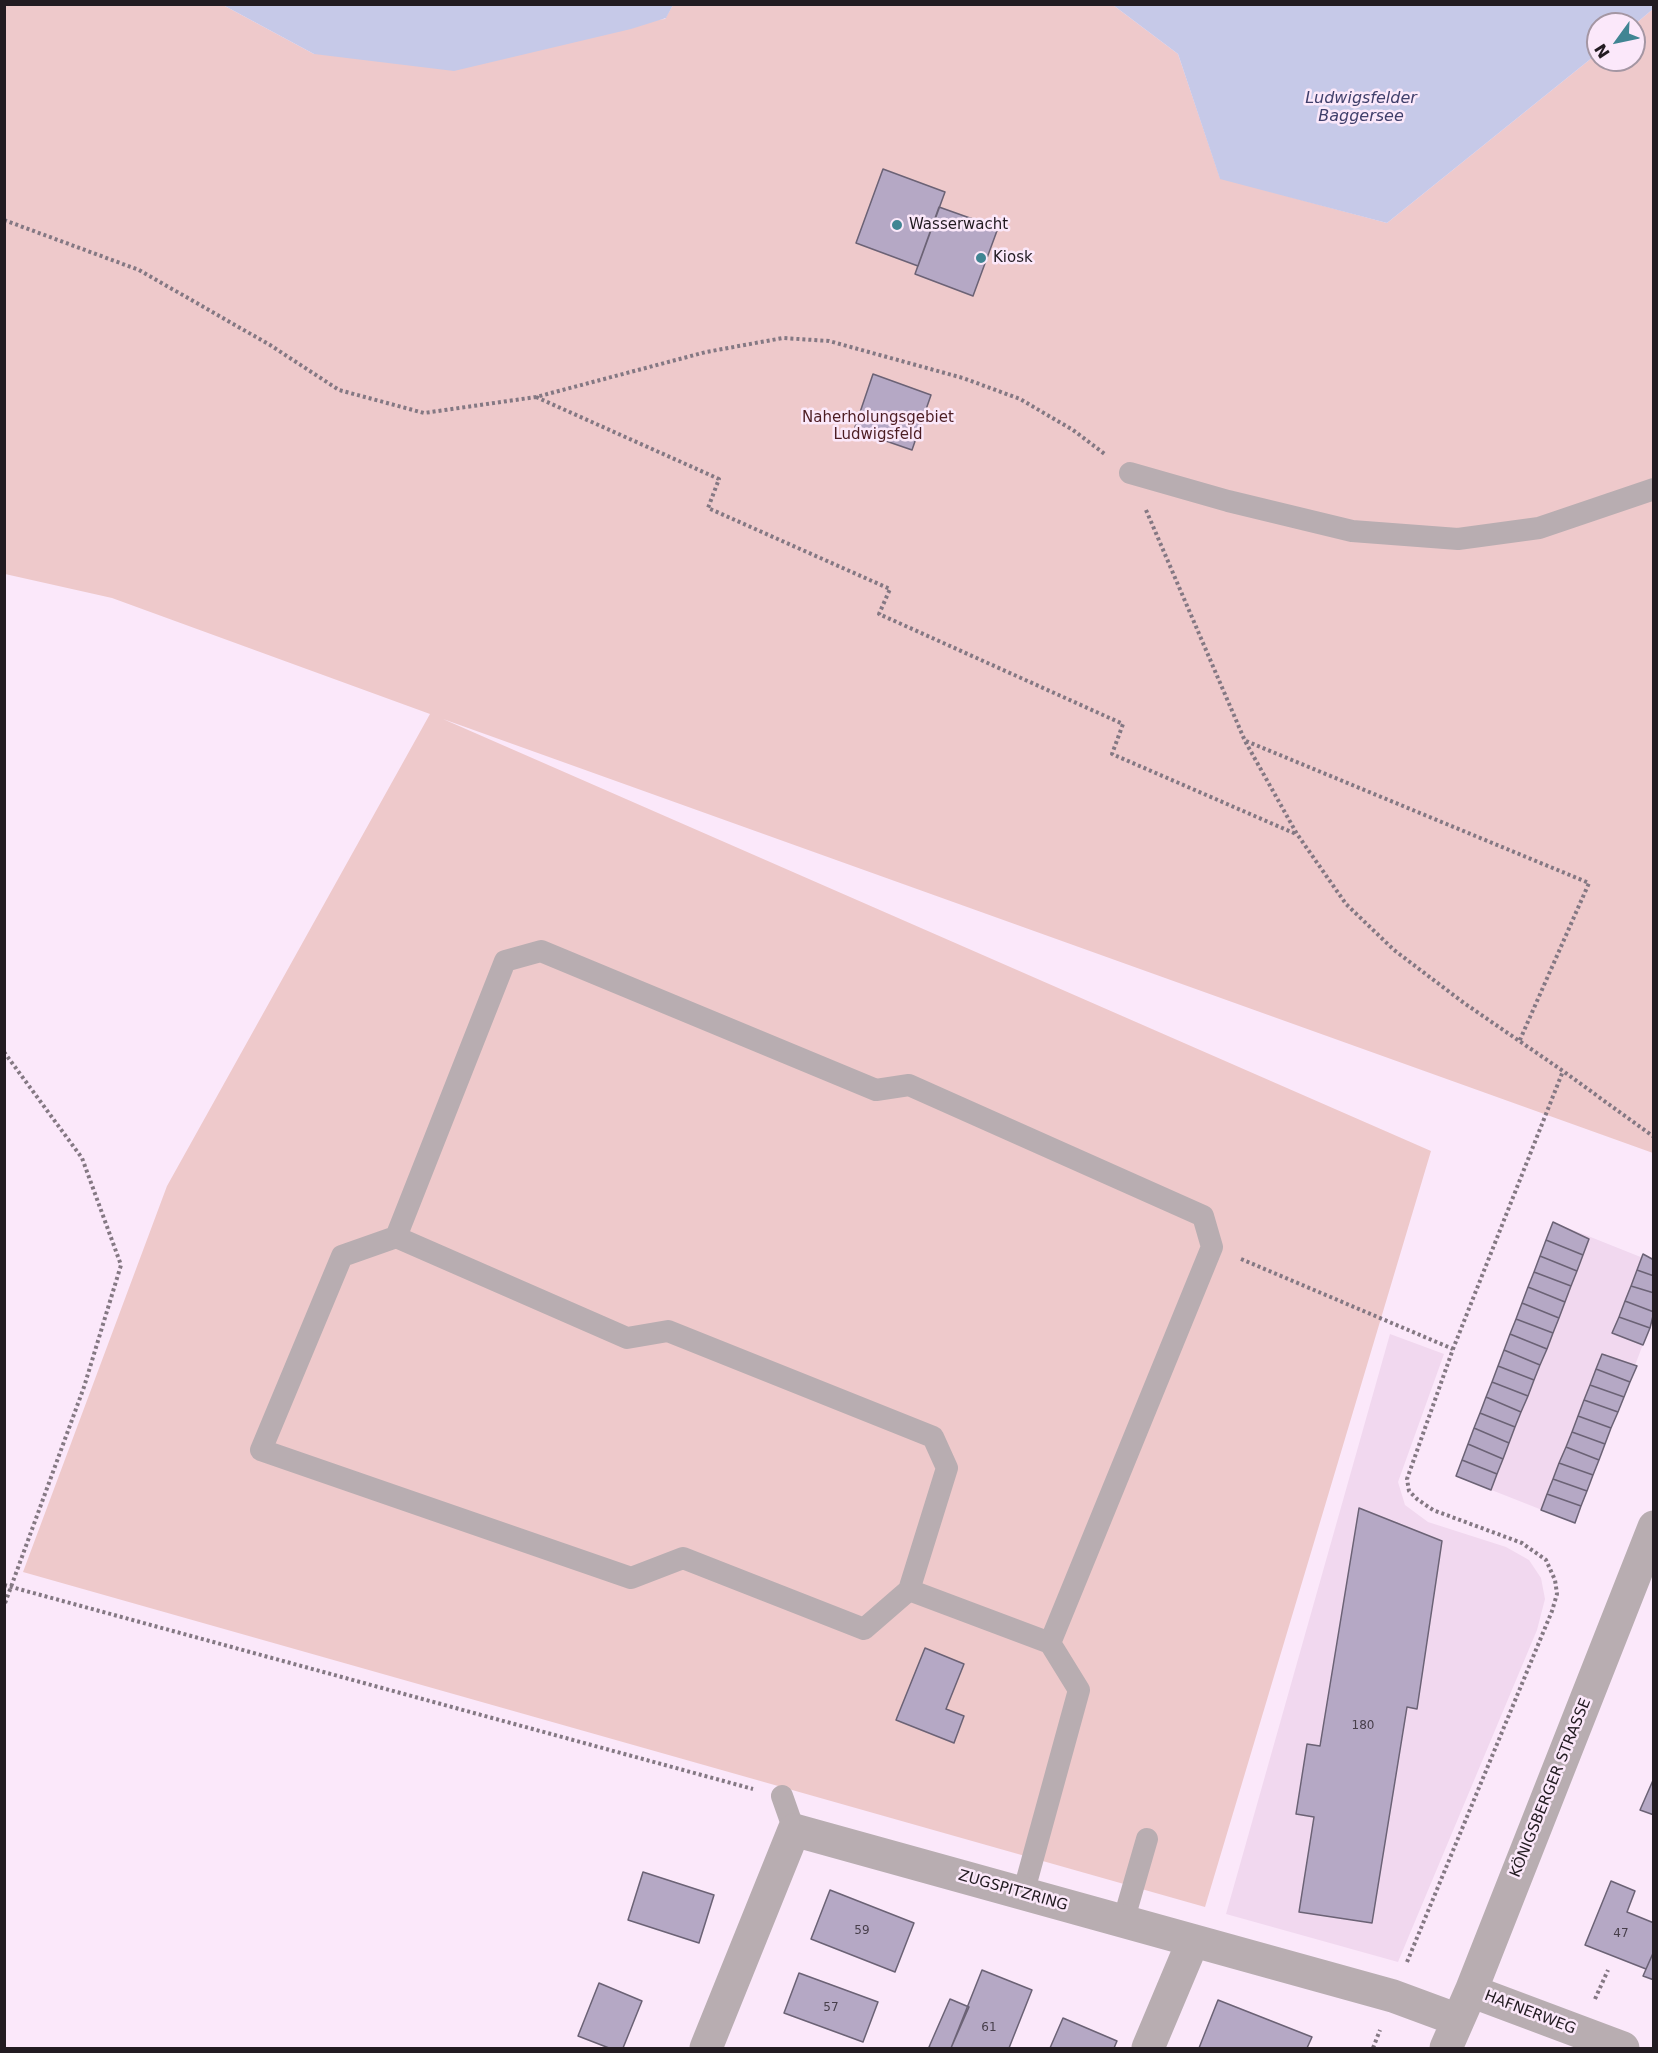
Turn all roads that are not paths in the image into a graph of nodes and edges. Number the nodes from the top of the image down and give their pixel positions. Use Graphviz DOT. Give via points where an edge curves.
graph roads {
  1 [pos="1130,473"];
  2 [pos="1653,489"];
  3 [pos="396,1237"];
  4 [pos="1653,1527"];
  5 [pos="909,1590"];
  6 [pos="1050,1643"];
  7 [pos="782,1796"];
  8 [pos="794,1830"];
  9 [pos="1147,1839"];
  10 [pos="1023,1894"];
  11 [pos="1123,1922"];
  12 [pos="1193,1941"];
  13 [pos="1471,1991"];
  14 [pos="1452,2034"];
  15 [pos="706,2049"];
  16 [pos="1148,2049"];
  17 [pos="1623,2049"];
  1 -- 2 [label="lane" via="1352,531 1458,539 1539,528"];
  3 -- 5 [label="lane" via="627,1338 668,1331 933,1437 947,1468"];
  3 -- 5 [label="lane" via="342,1256 261,1450 631,1578 683,1558 864,1629"];
  3 -- 6 [label="lane" via="505,961 541,951 876,1090 909,1085 1203,1216 1212,1247"];
  4 -- 13 [label="street, KÖNIGSBERGER STRASSE"];
  5 -- 6 [label="lane"];
  6 -- 10 [label="lane" via="1079,1690"];
  7 -- 8 [label="lane"];
  8 -- 10 [label="street, ZUGSPITZRING"];
  8 -- 15 [label="street"];
  9 -- 11 [label="lane"];
  10 -- 11 [label="street, ZUGSPITZRING"];
  11 -- 12 [label="street, ZUGSPITZRING"];
  12 -- 14 [label="street, ZUGSPITZRING" via="1394,1996"];
  12 -- 16 [label="street"];
  13 -- 14 [label="street, KÖNIGSBERGER STRASSE"];
  13 -- 17 [label="street, HAFNERWEG"];
}
